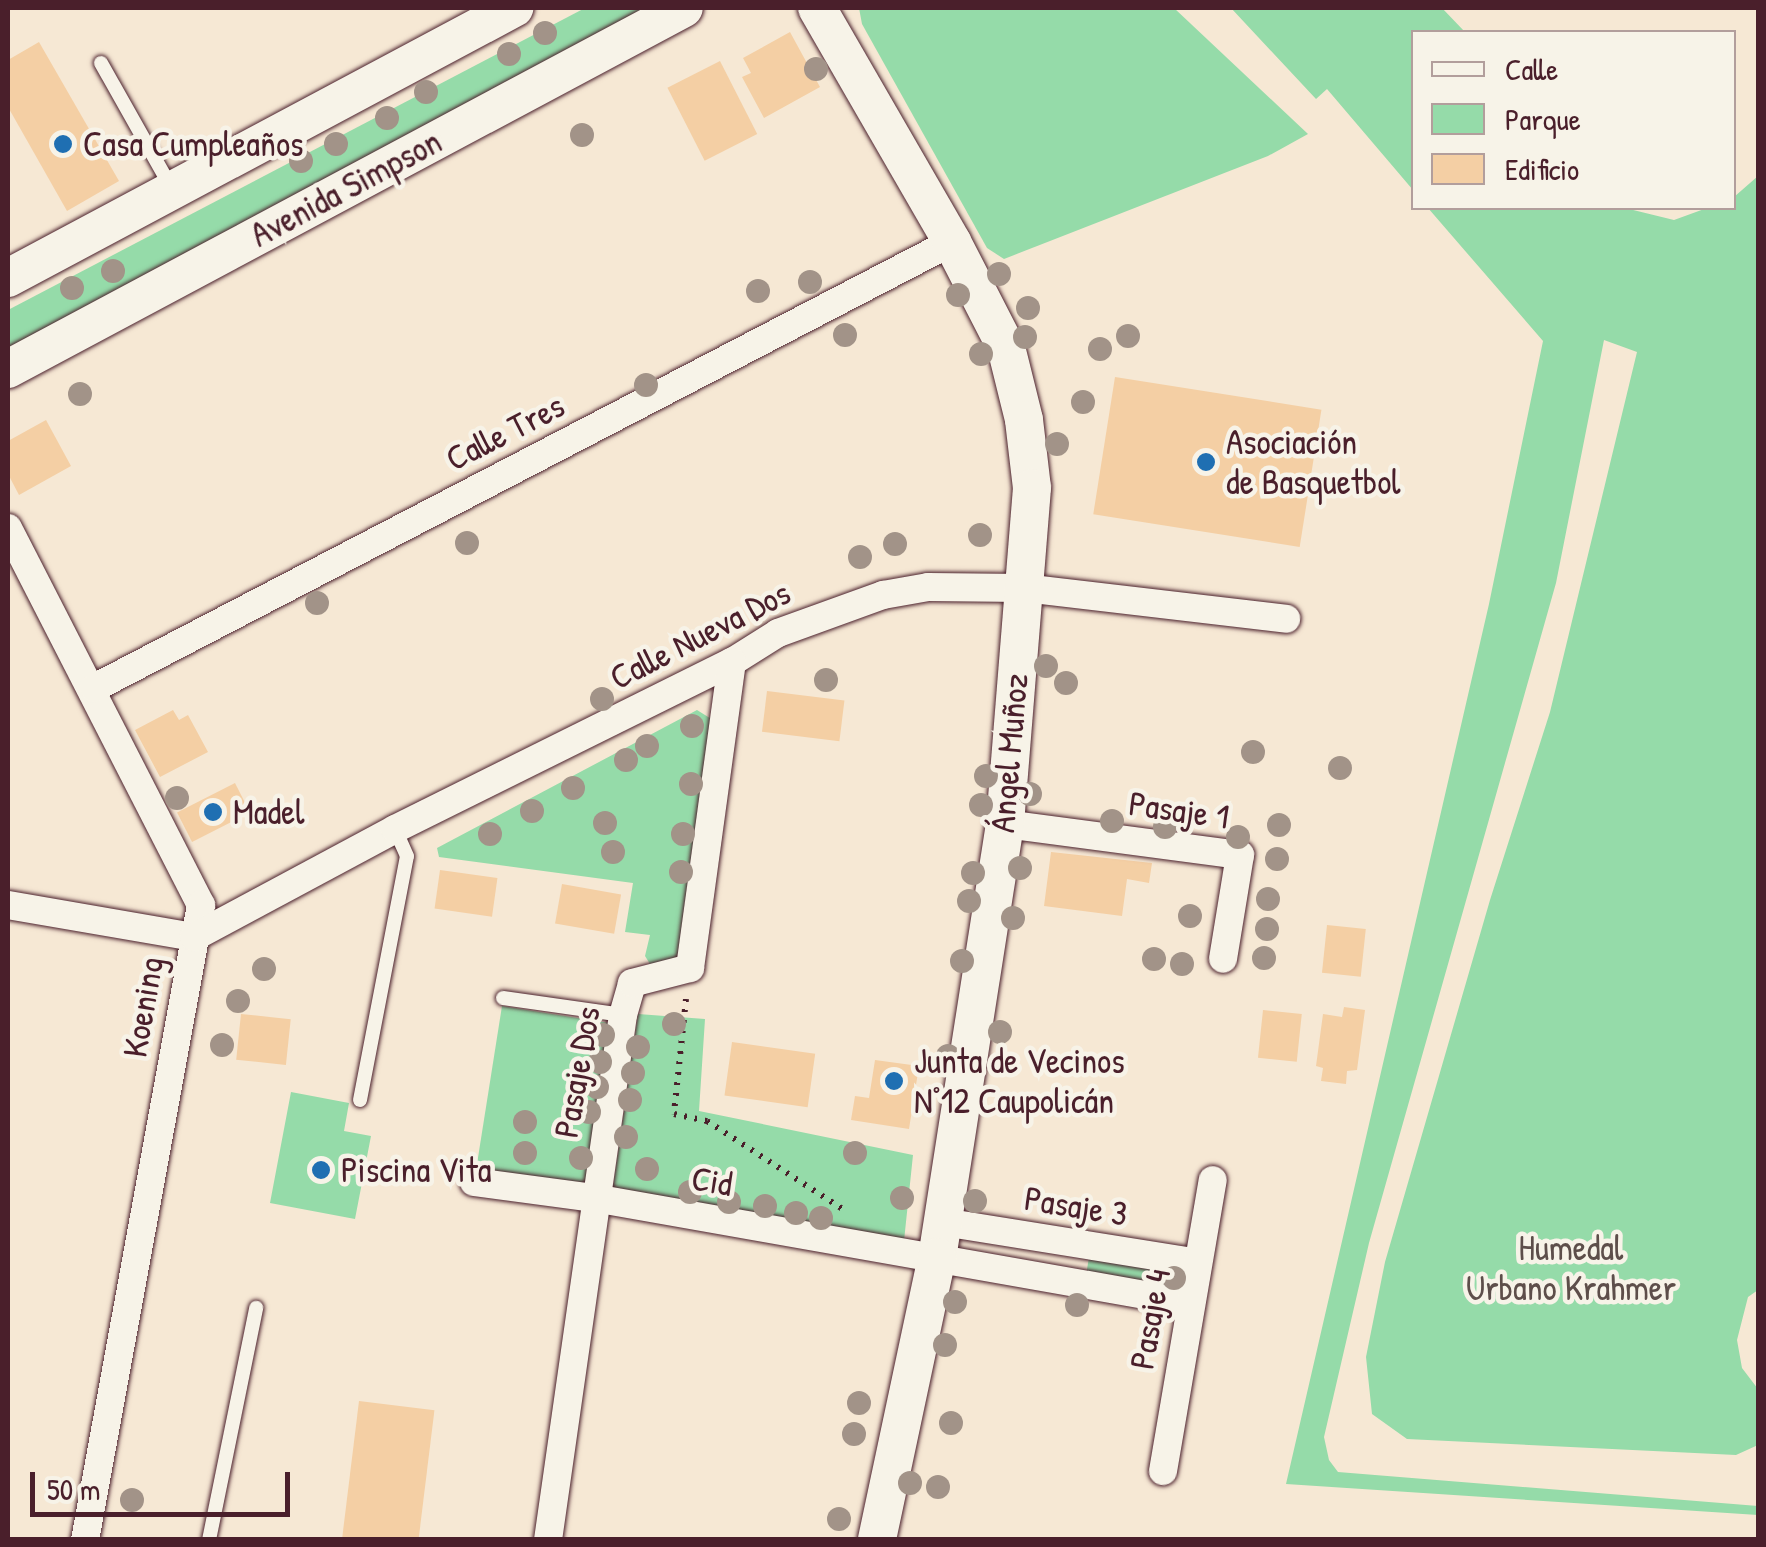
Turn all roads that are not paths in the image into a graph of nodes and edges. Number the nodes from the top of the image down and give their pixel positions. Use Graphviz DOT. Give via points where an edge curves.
graph roads {
  1 [pos="514,8"];
  2 [pos="684,8"];
  3 [pos="817,8"];
  4 [pos="102,63"];
  5 [pos="172,190"];
  6 [pos="952,242"];
  7 [pos="8,278"];
  8 [pos="8,370"];
  9 [pos="8,528"];
  10 [pos="1024,588"];
  11 [pos="1286,619"];
  12 [pos="732,662"];
  13 [pos="94,688"];
  14 [pos="1004,824"];
  15 [pos="396,829"];
  16 [pos="8,904"];
  17 [pos="194,936"];
  18 [pos="1223,959"];
  19 [pos="503,998"];
  20 [pos="623,1015"];
  21 [pos="360,1100"];
  22 [pos="1212,1180"];
  23 [pos="474,1182"];
  24 [pos="594,1198"];
  25 [pos="940,1240"];
  26 [pos="1198,1263"];
  27 [pos="1190,1302"];
  28 [pos="256,1308"];
  29 [pos="1163,1471"];
  30 [pos="85,1540"];
  31 [pos="209,1540"];
  32 [pos="548,1540"];
  33 [pos="877,1540"];
  1 -- 5 [label="street"];
  2 -- 8 [label="street, Avenida Simpson"];
  3 -- 6 [label="street, Ángel Muñoz"];
  4 -- 5 [label="lane"];
  5 -- 7 [label="street"];
  6 -- 10 [label="street, Ángel Muñoz" via="1006,346 1024,420 1032,488"];
  6 -- 13 [label="street, Calle Tres"];
  9 -- 13 [label="street, Koening"];
  10 -- 11 [label="street, Calle Nueva Dos"];
  10 -- 12 [label="street, Calle Nueva Dos" via="928,586 883,595 778,633"];
  10 -- 14 [label="street, Ángel Muñoz"];
  12 -- 15 [label="street, Calle Nueva Dos"];
  12 -- 20 [label="street, Pasaje Dos" via="690,968 632,983"];
  13 -- 17 [label="street, Koening" via="201,904"];
  14 -- 18 [label="street, Pasaje 1" via="1240,855"];
  14 -- 25 [label="street, Ángel Muñoz"];
  15 -- 17 [label="street, Calle Nueva Dos"];
  15 -- 21 [label="lane" via="407,856"];
  16 -- 17 [label="street"];
  17 -- 30 [label="street, Koening"];
  19 -- 20 [label="lane"];
  20 -- 24 [label="street, Pasaje Dos"];
  22 -- 26 [label="street, Pasaje 4"];
  23 -- 24 [label="street, Cid"];
  24 -- 25 [label="street, Cid" via="899,1251"];
  24 -- 32 [label="street, Pasaje Dos"];
  25 -- 26 [label="street, Pasaje 3"];
  25 -- 27 [label="street"];
  25 -- 33 [label="street, Ángel Muñoz"];
  26 -- 27 [label="street, Pasaje 4"];
  27 -- 29 [label="street, Pasaje 4"];
  28 -- 31 [label="lane"];
}
